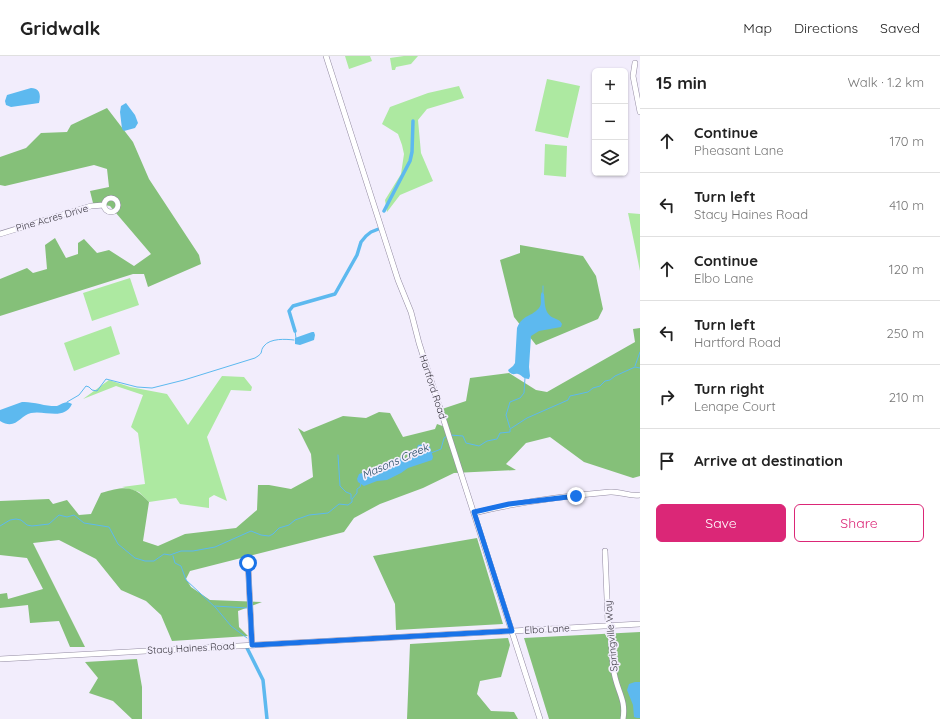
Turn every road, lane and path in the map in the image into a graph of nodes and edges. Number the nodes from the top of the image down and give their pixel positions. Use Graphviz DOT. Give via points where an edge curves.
graph roads {
  1 [pos="326,56"];
  2 [pos="635,63"];
  3 [pos="640,112"];
  4 [pos="104,205"];
  5 [pos="0,234"];
  6 [pos="640,495"];
  7 [pos="474,512"];
  8 [pos="605,551"];
  9 [pos="248,563"];
  10 [pos="640,624"];
  11 [pos="610,627"];
  12 [pos="512,631"];
  13 [pos="455,634"];
  14 [pos="252,645"];
  15 [pos="0,659"];
  16 [pos="540,719"];
  17 [pos="623,719"];
  1 -- 7 [label="street, Hartford Road"];
  2 -- 3 [label="street" via="633,76"];
  4 -- 5 [label="street, Pine Acres Drive" via="91,206"];
  6 -- 7 [label="street" via="605,493 509,504"];
  7 -- 12 [label="street, Hartford Road"];
  8 -- 11 [label="street, Springville Way"];
  9 -- 14 [label="street"];
  10 -- 11 [label="street, Elbo Lane"];
  11 -- 12 [label="street, Elbo Lane"];
  11 -- 17 [label="street, Springville Way" via="614,676 625,709"];
  12 -- 13 [label="street, Elbo Lane"];
  12 -- 16 [label="street, Hartford Road"];
  13 -- 14 [label="street, Stacy Haines Road"];
  14 -- 15 [label="street, Stacy Haines Road"];
}
